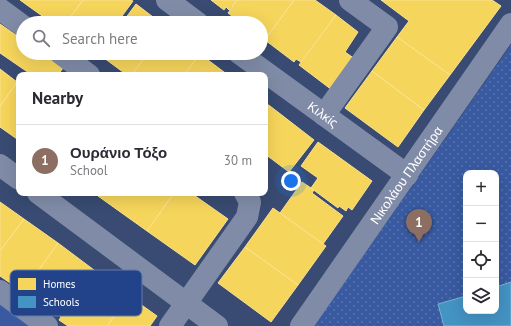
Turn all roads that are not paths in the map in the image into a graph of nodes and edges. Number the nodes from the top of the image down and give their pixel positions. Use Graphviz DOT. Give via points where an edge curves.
graph roads {
  1 [pos="167,0"];
  2 [pos="350,0"];
  3 [pos="0,9"];
  4 [pos="189,16"];
  5 [pos="16,21"];
  6 [pos="511,24"];
  7 [pos="69,60"];
  8 [pos="249,60"];
  9 [pos="85,72"];
  10 [pos="265,72"];
  11 [pos="268,74"];
  12 [pos="324,115"];
  13 [pos="0,165"];
  14 [pos="407,175"];
  15 [pos="16,177"];
  16 [pos="42,196"];
  17 [pos="247,196"];
  18 [pos="142,270"];
  19 [pos="142,270"];
  20 [pos="0,291"];
  21 [pos="10,298"];
  22 [pos="186,303"];
  23 [pos="34,316"];
  24 [pos="47,326"];
  25 [pos="170,326"];
  26 [pos="217,326"];
  27 [pos="301,326"];
  1 -- 4 [label="street"];
  2 -- 12 [label="street" via="387,27"];
  3 -- 5 [label="street"];
  6 -- 14 [label="street, Νικολάου Πλαστήρα"];
  7 -- 9 [label="street"];
  8 -- 10 [label="street, Κιλκίς"];
  11 -- 12 [label="street, Κιλκίς"];
  12 -- 14 [label="street, Κιλκίς"];
  13 -- 15 [label="street"];
  14 -- 27 [label="street, Νικολάου Πλαστήρα"];
  16 -- 18 [label="street"];
  17 -- 22 [label="street" via="250,202 247,217"];
  19 -- 22 [label="street"];
  20 -- 21 [label="street"];
  22 -- 25 [label="street"];
  22 -- 26 [label="street"];
  23 -- 24 [label="street"];
}
